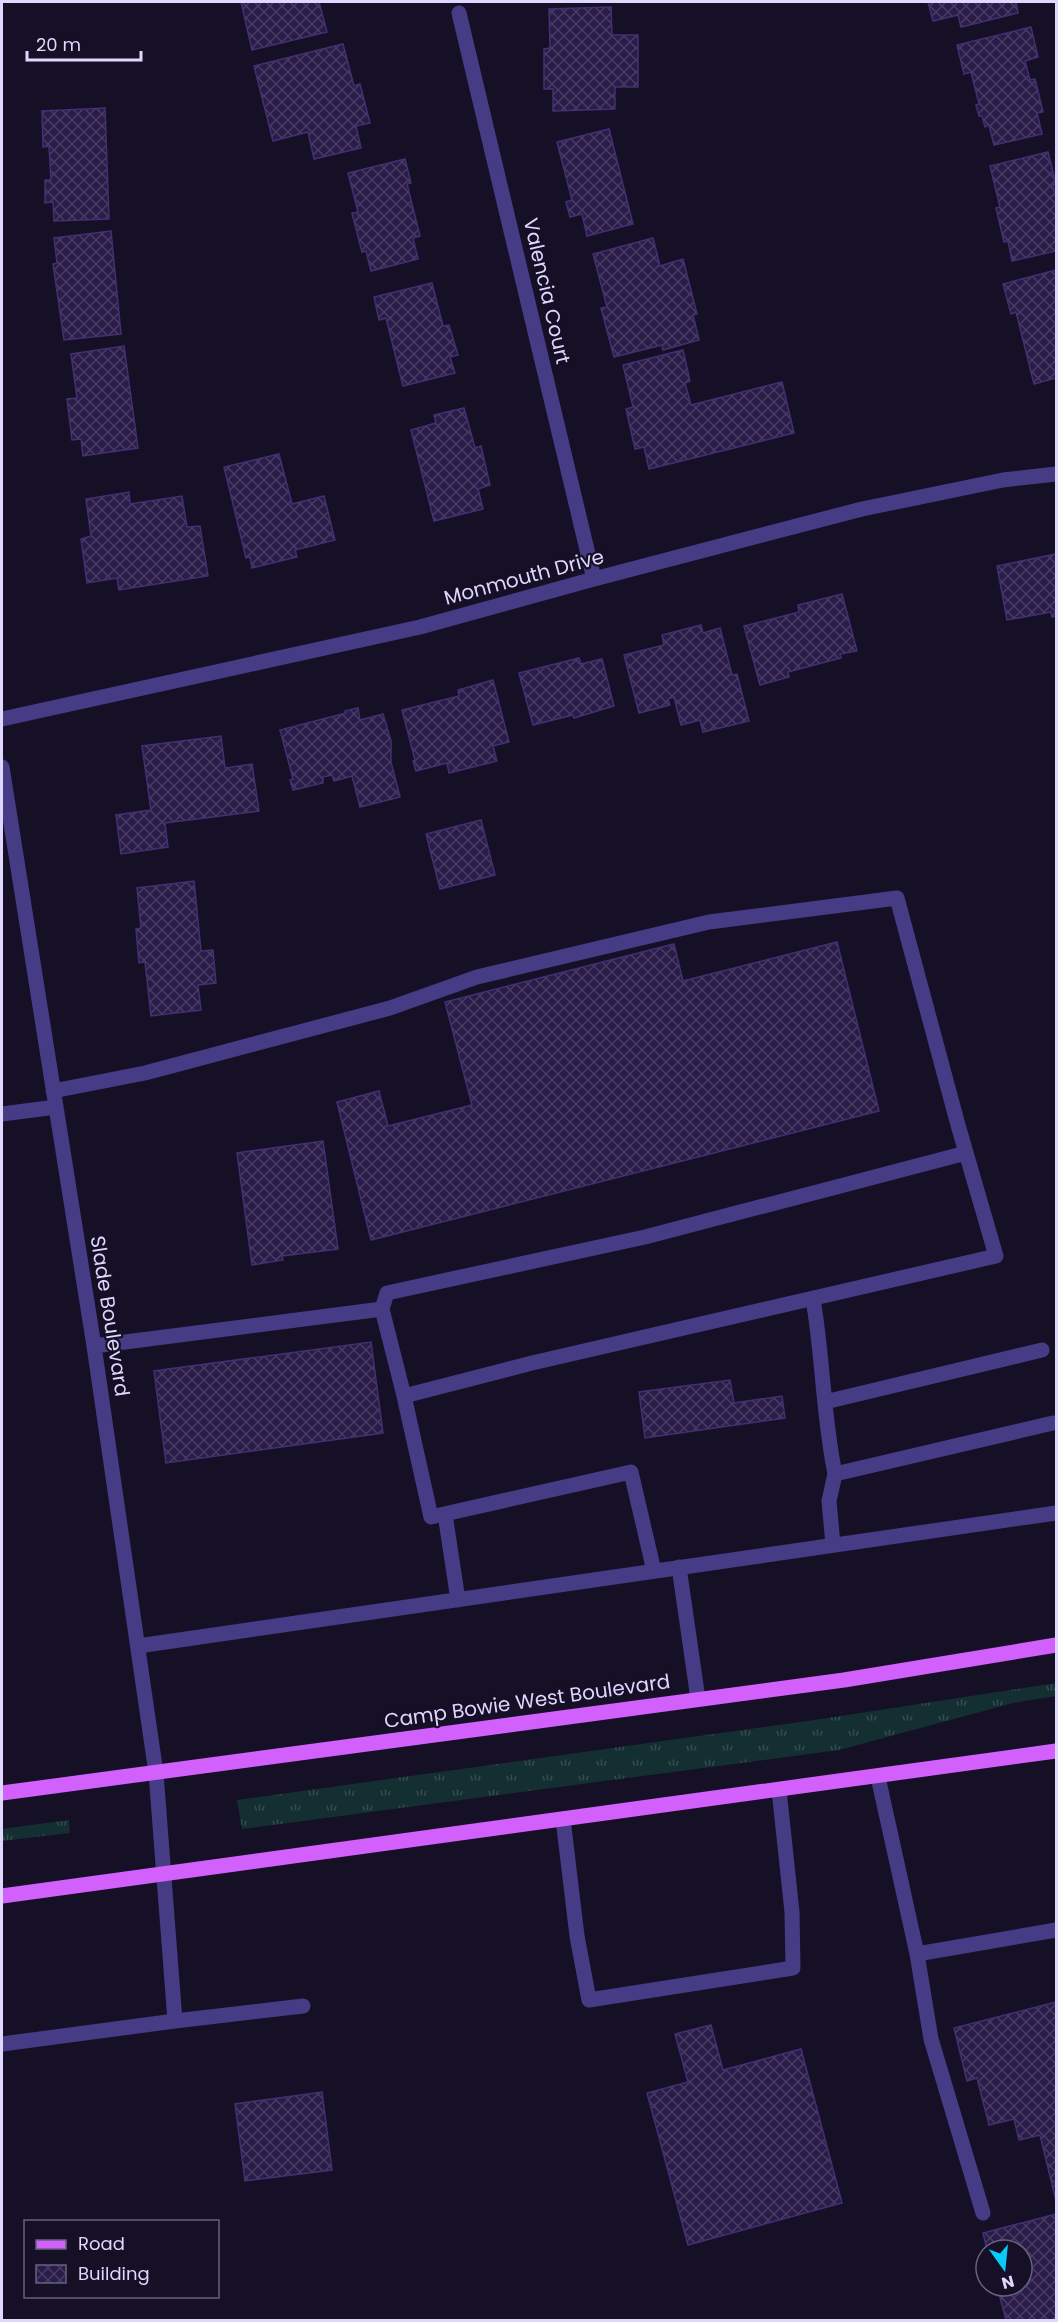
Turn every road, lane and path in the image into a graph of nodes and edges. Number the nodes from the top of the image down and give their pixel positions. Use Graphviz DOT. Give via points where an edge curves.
graph roads {
  1 [pos="459,14"];
  2 [pos="1056,474"];
  3 [pos="594,579"];
  4 [pos="2,719"];
  5 [pos="2,767"];
  6 [pos="53,1091"];
  7 [pos="56,1107"];
  8 [pos="2,1114"];
  9 [pos="966,1154"];
  10 [pos="813,1299"];
  11 [pos="382,1310"];
  12 [pos="94,1346"];
  13 [pos="1042,1350"];
  14 [pos="404,1396"];
  15 [pos="825,1402"];
  16 [pos="1053,1423"];
  17 [pos="835,1474"];
  18 [pos="1056,1513"];
  19 [pos="445,1514"];
  20 [pos="833,1545"];
  21 [pos="679,1568"];
  22 [pos="654,1571"];
  23 [pos="458,1600"];
  24 [pos="138,1646"];
  25 [pos="1056,1646"];
  26 [pos="698,1699"];
  27 [pos="1056,1749"];
  28 [pos="156,1773"];
  29 [pos="878,1777"];
  30 [pos="779,1790"];
  31 [pos="2,1793"];
  32 [pos="563,1820"];
  33 [pos="163,1874"];
  34 [pos="2,1896"];
  35 [pos="1056,1930"];
  36 [pos="917,1954"];
  37 [pos="303,2006"];
  38 [pos="175,2021"];
  39 [pos="2,2044"];
  40 [pos="983,2213"];
  1 -- 3 [label="street, Valencia Court"];
  2 -- 3 [label="street, Monmouth Drive" via="1003,480 862,509"];
  3 -- 4 [label="street, Monmouth Drive" via="420,627"];
  5 -- 6 [label="street, Slade Boulevard"];
  6 -- 7 [label="street, Slade Boulevard"];
  6 -- 9 [label="street" via="146,1073 390,1008 477,976 710,922 897,898"];
  7 -- 8 [label="street"];
  7 -- 12 [label="street, Slade Boulevard"];
  9 -- 10 [label="street" via="996,1256"];
  9 -- 11 [label="street" via="645,1237 387,1293"];
  10 -- 14 [label="street"];
  10 -- 15 [label="street"];
  11 -- 12 [label="street"];
  11 -- 14 [label="street"];
  12 -- 24 [label="street, Slade Boulevard"];
  13 -- 15 [label="street"];
  14 -- 19 [label="street" via="431,1517"];
  15 -- 17 [label="street"];
  16 -- 17 [label="street"];
  17 -- 20 [label="street" via="829,1501"];
  18 -- 20 [label="street"];
  19 -- 22 [label="street" via="631,1472"];
  19 -- 23 [label="street"];
  20 -- 21 [label="street"];
  21 -- 22 [label="street"];
  21 -- 26 [label="street"];
  22 -- 23 [label="street"];
  23 -- 24 [label="street"];
  24 -- 28 [label="street, Slade Boulevard"];
  25 -- 26 [label="main road, Camp Bowie West Boulevard"];
  26 -- 28 [label="main road, Camp Bowie West Boulevard"];
  27 -- 29 [label="main road" via="1038,1755"];
  28 -- 31 [label="main road, Camp Bowie West Boulevard"];
  28 -- 33 [label="street, Slade Boulevard"];
  29 -- 30 [label="main road"];
  29 -- 36 [label="street"];
  30 -- 32 [label="main road"];
  30 -- 32 [label="street" via="792,1912 793,1968 589,2000"];
  32 -- 33 [label="main road"];
  33 -- 34 [label="main road"];
  33 -- 38 [label="street, Slade Boulevard"];
  35 -- 36 [label="street"];
  36 -- 40 [label="street" via="932,2039"];
  37 -- 38 [label="street"];
  38 -- 39 [label="street"];
}
